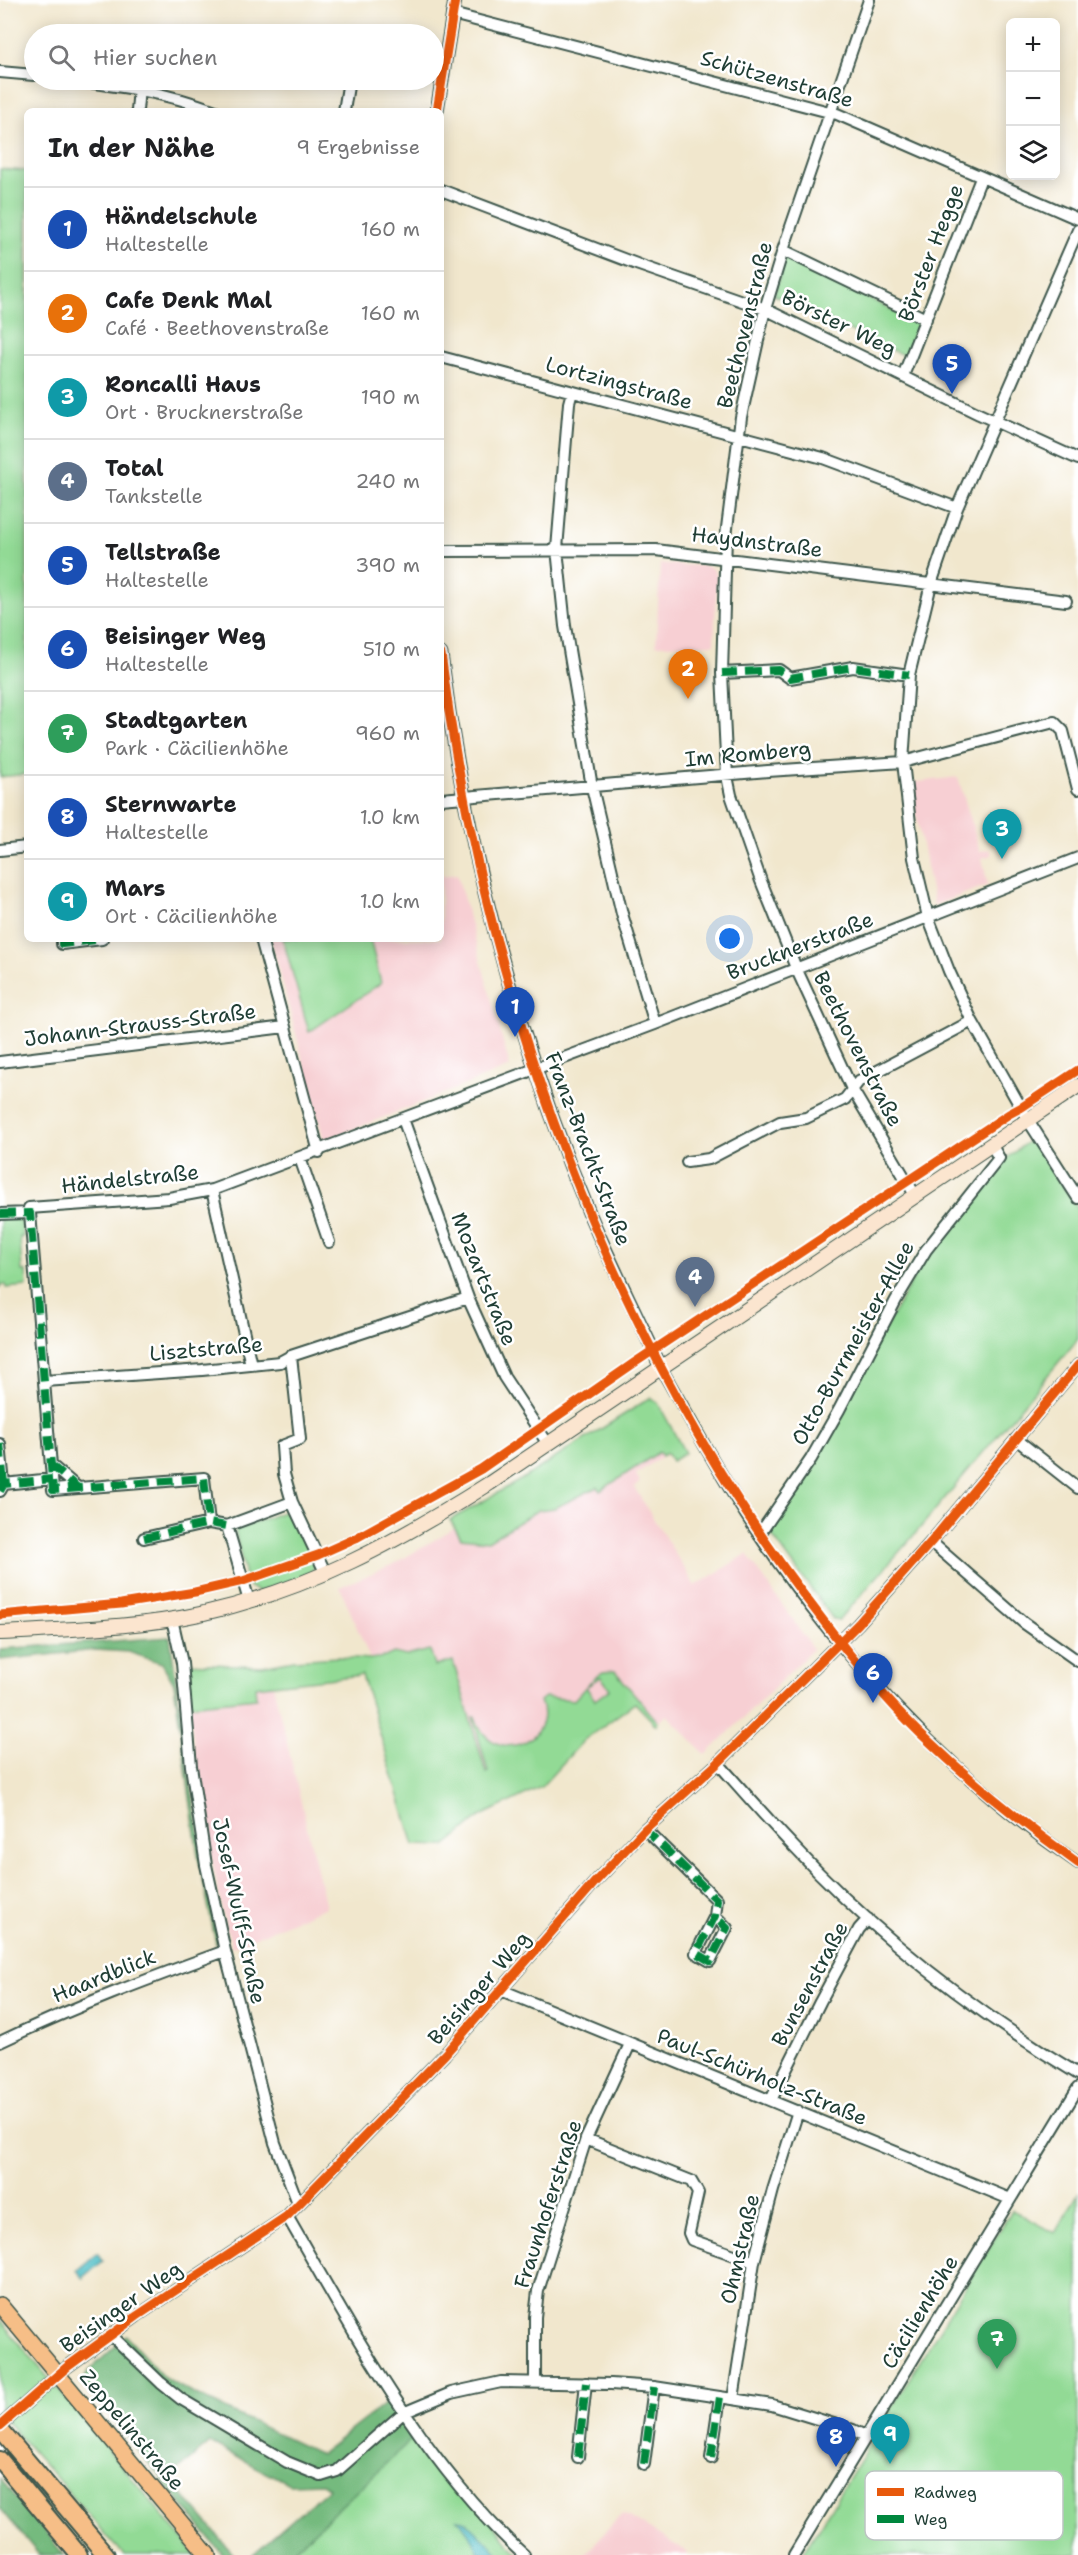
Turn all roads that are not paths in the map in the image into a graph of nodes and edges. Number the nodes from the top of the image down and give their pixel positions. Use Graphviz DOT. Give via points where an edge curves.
graph roads {
  1 [pos="455,0"];
  2 [pos="869,0"];
  3 [pos="452,14"];
  4 [pos="444,62"];
  5 [pos="0,72"];
  6 [pos="24,74"];
  7 [pos="139,90"];
  8 [pos="147,90"];
  9 [pos="348,90"];
  10 [pos="439,90"];
  11 [pos="137,108"];
  12 [pos="207,108"];
  13 [pos="345,108"];
  14 [pos="436,108"];
  15 [pos="832,112"];
  16 [pos="981,178"];
  17 [pos="444,191"];
  18 [pos="1078,219"];
  19 [pos="1078,230"];
  20 [pos="783,250"];
  21 [pos="765,309"];
  22 [pos="926,319"];
  23 [pos="444,358"];
  24 [pos="903,376"];
  25 [pos="572,392"];
  26 [pos="996,422"];
  27 [pos="738,434"];
  28 [pos="1078,459"];
  29 [pos="957,508"];
  30 [pos="557,549"];
  31 [pos="444,551"];
  32 [pos="727,557"];
  33 [pos="931,584"];
  34 [pos="1066,601"];
  35 [pos="444,673"];
  36 [pos="722,673"];
  37 [pos="909,675"];
  38 [pos="903,762"];
  39 [pos="727,776"];
  40 [pos="592,787"];
  41 [pos="1078,789"];
  42 [pos="464,796"];
  43 [pos="444,799"];
  44 [pos="24,847"];
  45 [pos="0,850"];
  46 [pos="1078,858"];
  47 [pos="928,917"];
  48 [pos="62,942"];
  49 [pos="78,942"];
  50 [pos="262,942"];
  51 [pos="796,968"];
  52 [pos="972,1021"];
  53 [pos="655,1024"];
  54 [pos="285,1027"];
  55 [pos="0,1062"];
  56 [pos="537,1069"];
  57 [pos="1078,1086"];
  58 [pos="852,1089"];
  59 [pos="403,1119"];
  60 [pos="1028,1120"];
  61 [pos="991,1144"];
  62 [pos="318,1152"];
  63 [pos="300,1158"];
  64 [pos="687,1162"];
  65 [pos="212,1190"];
  66 [pos="915,1195"];
  67 [pos="1078,1198"];
  68 [pos="30,1213"];
  69 [pos="0,1214"];
  70 [pos="329,1242"];
  71 [pos="468,1298"];
  72 [pos="291,1356"];
  73 [pos="251,1365"];
  74 [pos="1078,1365"];
  75 [pos="661,1368"];
  76 [pos="45,1381"];
  77 [pos="1016,1439"];
  78 [pos="0,1444"];
  79 [pos="548,1444"];
  80 [pos="51,1465"];
  81 [pos="52,1484"];
  82 [pos="2,1487"];
  83 [pos="78,1488"];
  84 [pos="1078,1488"];
  85 [pos="292,1502"];
  86 [pos="209,1523"];
  87 [pos="227,1526"];
  88 [pos="759,1534"];
  89 [pos="144,1538"];
  90 [pos="931,1542"];
  91 [pos="326,1574"];
  92 [pos="249,1601"];
  93 [pos="172,1619"];
  94 [pos="0,1633"];
  95 [pos="840,1642"];
  96 [pos="1078,1661"];
  97 [pos="718,1763"];
  98 [pos="645,1829"];
  99 [pos="1078,1863"];
  100 [pos="715,1916"];
  101 [pos="868,1919"];
  102 [pos="225,1951"];
  103 [pos="501,1990"];
  104 [pos="0,2042"];
  105 [pos="630,2044"];
  106 [pos="1078,2074"];
  107 [pos="1078,2088"];
  108 [pos="771,2100"];
  109 [pos="798,2111"];
  110 [pos="585,2139"];
  111 [pos="1010,2199"];
  112 [pos="298,2203"];
  113 [pos="287,2216"];
  114 [pos="754,2262"];
  115 [pos="0,2305"];
  116 [pos="111,2335"];
  117 [pos="58,2374"];
  118 [pos="535,2382"];
  119 [pos="586,2383"];
  120 [pos="654,2387"];
  121 [pos="720,2397"];
  122 [pos="733,2399"];
  123 [pos="403,2413"];
  124 [pos="3,2431"];
  125 [pos="867,2437"];
  126 [pos="578,2457"];
  127 [pos="711,2458"];
  128 [pos="0,2460"];
  129 [pos="644,2464"];
  130 [pos="79,2555"];
  131 [pos="106,2555"];
  132 [pos="208,2555"];
  133 [pos="524,2555"];
  134 [pos="794,2555"];
  1 -- 3 [label="street"];
  2 -- 15 [label="street, Beethovenstraße"];
  3 -- 4 [label="street"];
  3 -- 15 [label="street, Schützenstraße"];
  5 -- 6 [label="street"];
  7 -- 11 [label="street"];
  8 -- 12 [label="street"];
  9 -- 13 [label="street"];
  10 -- 14 [label="street"];
  15 -- 16 [label="street, Schützenstraße"];
  15 -- 20 [label="street, Beethovenstraße"];
  16 -- 18 [label="street, Schützenstraße"];
  16 -- 22 [label="street, Börster Hegge"];
  17 -- 21 [label="street, Börster Weg"];
  19 -- 26 [label="street"];
  20 -- 21 [label="street, Beethovenstraße"];
  20 -- 22 [label="street, Börster Weg"];
  21 -- 24 [label="street, Börster Weg"];
  21 -- 27 [label="street, Beethovenstraße"];
  22 -- 24 [label="street, Börster Hegge"];
  23 -- 25 [label="street, Lortzingstraße"];
  24 -- 26 [label="street, Börster Weg"];
  25 -- 27 [label="street, Lortzingstraße"];
  25 -- 30 [label="street"];
  26 -- 28 [label="street, Börster Weg"];
  26 -- 29 [label="street"];
  27 -- 29 [label="street, Lortzingstraße" via="824,458"];
  27 -- 32 [label="street, Beethovenstraße"];
  29 -- 33 [label="street"];
  30 -- 31 [label="street, Haydnstraße"];
  30 -- 32 [label="street, Haydnstraße" via="656,550"];
  30 -- 40 [label="street" via="576,703"];
  32 -- 33 [label="street, Haydnstraße"];
  32 -- 36 [label="street, Beethovenstraße"];
  33 -- 34 [label="street, Haydnstraße"];
  33 -- 37 [label="street"];
  35 -- 42 [label="street, Franz-Bracht-Straße"];
  36 -- 37 [label="street" via="779,670 790,678 853,667"];
  36 -- 39 [label="street, Beethovenstraße"];
  37 -- 38 [label="street"];
  38 -- 39 [label="street, Im Romberg"];
  38 -- 41 [label="street, Im Romberg" via="1054,722 1063,731"];
  38 -- 47 [label="street" via="914,858"];
  39 -- 40 [label="street, Im Romberg"];
  39 -- 51 [label="street, Beethovenstraße" via="760,881"];
  40 -- 42 [label="street, Im Romberg"];
  40 -- 53 [label="street" via="622,914"];
  42 -- 43 [label="street, Im Romberg"];
  42 -- 56 [label="street, Franz-Bracht-Straße" via="493,921"];
  44 -- 45 [label="street"];
  46 -- 47 [label="street, Brucknerstraße"];
  47 -- 51 [label="street, Brucknerstraße"];
  47 -- 52 [label="street"];
  48 -- 49 [label="street"];
  50 -- 54 [label="street, Johann-Strauss-Straße"];
  51 -- 53 [label="street, Brucknerstraße"];
  51 -- 58 [label="street, Beethovenstraße"];
  52 -- 58 [label="street" via="859,1080"];
  52 -- 60 [label="street"];
  53 -- 56 [label="street, Brucknerstraße"];
  54 -- 55 [label="street, Johann-Strauss-Straße"];
  54 -- 62 [label="street, Johann-Strauss-Straße"];
  56 -- 59 [label="street, Händelstraße"];
  56 -- 75 [label="street, Franz-Bracht-Straße" via="590,1216"];
  57 -- 60 [label="main road"];
  58 -- 64 [label="street" via="845,1098 806,1118 780,1122 709,1159"];
  58 -- 66 [label="street, Beethovenstraße"];
  59 -- 62 [label="street, Händelstraße"];
  59 -- 71 [label="street, Mozartstraße"];
  60 -- 61 [label="main road"];
  60 -- 67 [label="street"];
  61 -- 66 [label="main road"];
  61 -- 88 [label="street, Otto-Burrmeister-Allee" via="999,1158 926,1250 811,1460"];
  62 -- 63 [label="street, Händelstraße"];
  63 -- 65 [label="street, Händelstraße"];
  63 -- 70 [label="street"];
  65 -- 68 [label="street, Händelstraße" via="169,1198 29,1208"];
  65 -- 73 [label="street"];
  66 -- 75 [label="main road"];
  68 -- 69 [label="street, Händelstraße"];
  68 -- 76 [label="street"];
  71 -- 72 [label="street, Lisztstraße"];
  71 -- 79 [label="street, Mozartstraße" via="504,1377"];
  72 -- 73 [label="street, Lisztstraße" via="280,1362"];
  72 -- 85 [label="street" via="300,1439 282,1446"];
  73 -- 76 [label="street, Lisztstraße"];
  74 -- 77 [label="street, Beisinger Weg"];
  75 -- 79 [label="main road"];
  75 -- 88 [label="street" via="708,1454"];
  76 -- 80 [label="street"];
  77 -- 84 [label="street"];
  77 -- 90 [label="street, Beisinger Weg"];
  78 -- 82 [label="street"];
  79 -- 91 [label="main road" via="440,1514"];
  80 -- 81 [label="street"];
  80 -- 83 [label="street"];
  81 -- 82 [label="street"];
  81 -- 83 [label="street"];
  83 -- 86 [label="street" via="204,1478"];
  85 -- 87 [label="street"];
  85 -- 91 [label="street"];
  86 -- 87 [label="street"];
  86 -- 89 [label="street"];
  87 -- 92 [label="street"];
  88 -- 95 [label="street"];
  90 -- 95 [label="street, Beisinger Weg"];
  90 -- 96 [label="street" via="1023,1623"];
  91 -- 92 [label="main road"];
  92 -- 93 [label="main road"];
  93 -- 94 [label="main road"];
  93 -- 102 [label="street, Josef-Wulff-Straße" via="182,1663 191,1766 206,1864"];
  95 -- 97 [label="street, Beisinger Weg"];
  95 -- 99 [label="street" via="920,1733 1016,1816"];
  97 -- 98 [label="street, Beisinger Weg"];
  97 -- 101 [label="street" via="795,1849"];
  98 -- 100 [label="street" via="717,1900"];
  98 -- 103 [label="street, Beisinger Weg"];
  101 -- 106 [label="street" via="936,1976 1035,2048"];
  101 -- 108 [label="street, Bunsenstraße" via="831,1981"];
  102 -- 104 [label="street, Haardblick" via="115,1991"];
  102 -- 112 [label="street, Josef-Wulff-Straße" via="274,2144"];
  103 -- 105 [label="street, Paul-Schürholz-Straße"];
  103 -- 112 [label="street, Beisinger Weg" via="445,2054"];
  105 -- 108 [label="street, Paul-Schürholz-Straße"];
  105 -- 110 [label="street, Fraunhoferstraße"];
  107 -- 111 [label="street, Cäcilienhöhe"];
  108 -- 109 [label="street, Paul-Schürholz-Straße"];
  109 -- 111 [label="street, Paul-Schürholz-Straße"];
  109 -- 114 [label="street, Ohmstraße"];
  110 -- 114 [label="street" via="691,2181 698,2193 689,2233 692,2240"];
  110 -- 118 [label="street, Fraunhoferstraße" via="538,2291"];
  111 -- 125 [label="street, Cäcilienhöhe"];
  112 -- 113 [label="street, Beisinger Weg"];
  113 -- 116 [label="street, Beisinger Weg"];
  113 -- 123 [label="street"];
  114 -- 122 [label="street, Ohmstraße"];
  115 -- 117 [label="main road, Zeppelinstraße"];
  116 -- 117 [label="street, Beisinger Weg"];
  116 -- 123 [label="street" via="181,2399 287,2462 321,2476 337,2471"];
  117 -- 124 [label="street, Beisinger Weg"];
  117 -- 132 [label="main road, Zeppelinstraße"];
  118 -- 119 [label="street"];
  118 -- 123 [label="street" via="477,2386"];
  119 -- 120 [label="street"];
  119 -- 126 [label="street"];
  120 -- 121 [label="street"];
  120 -- 129 [label="street"];
  121 -- 122 [label="street"];
  121 -- 127 [label="street"];
  122 -- 125 [label="street" via="772,2405"];
  123 -- 133 [label="street" via="452,2476"];
  124 -- 131 [label="highway"];
  125 -- 134 [label="street, Cäcilienhöhe"];
  128 -- 130 [label="highway"];
}
